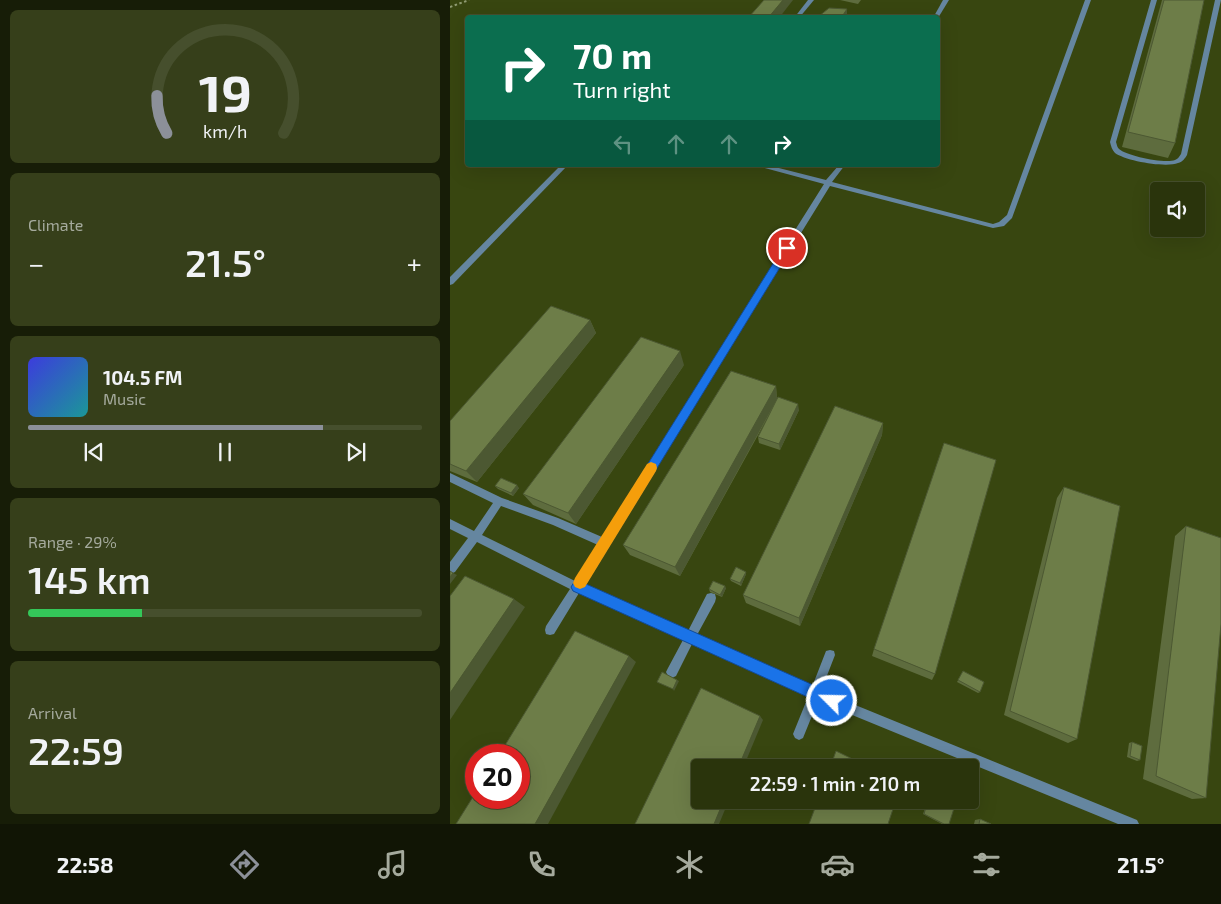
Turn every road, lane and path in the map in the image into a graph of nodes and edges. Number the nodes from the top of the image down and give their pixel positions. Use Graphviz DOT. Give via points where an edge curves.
graph roads {
  1 [pos="469,0"];
  2 [pos="811,0"];
  3 [pos="946,0"];
  4 [pos="1088,0"];
  5 [pos="1154,0"];
  6 [pos="1218,0"];
  7 [pos="450,7"];
  8 [pos="798,15"];
  9 [pos="937,15"];
  10 [pos="563,167"];
  11 [pos="767,167"];
  12 [pos="840,167"];
  13 [pos="828,183"];
  14 [pos="450,282"];
  15 [pos="450,477"];
  16 [pos="498,500"];
  17 [pos="450,524"];
  18 [pos="476,536"];
  19 [pos="604,543"];
  20 [pos="451,569"];
  21 [pos="577,587"];
  22 [pos="711,598"];
  23 [pos="550,630"];
  24 [pos="690,638"];
  25 [pos="830,655"];
  26 [pos="672,672"];
  27 [pos="815,694"];
  28 [pos="799,734"];
  29 [pos="1133,824"];
  1 -- 7 [label="path"];
  2 -- 8 [label="lane"];
  3 -- 9 [label="lane"];
  4 -- 13 [label="lane" via="1010,216 1001,224 992,226"];
  5 -- 6 [label="lane" via="1114,147 1136,158 1173,163 1184,155"];
  10 -- 14 [label="lane"];
  11 -- 13 [label="lane"];
  12 -- 13 [label="lane"];
  13 -- 19 [label="lane"];
  15 -- 16 [label="lane"];
  16 -- 18 [label="lane"];
  16 -- 19 [label="lane"];
  17 -- 18 [label="lane"];
  18 -- 20 [label="lane"];
  18 -- 21 [label="lane"];
  19 -- 21 [label="lane"];
  21 -- 23 [label="lane"];
  21 -- 24 [label="lane"];
  22 -- 24 [label="lane"];
  24 -- 26 [label="lane"];
  24 -- 27 [label="lane"];
  25 -- 27 [label="lane"];
  27 -- 28 [label="lane"];
  27 -- 29 [label="lane"];
}
